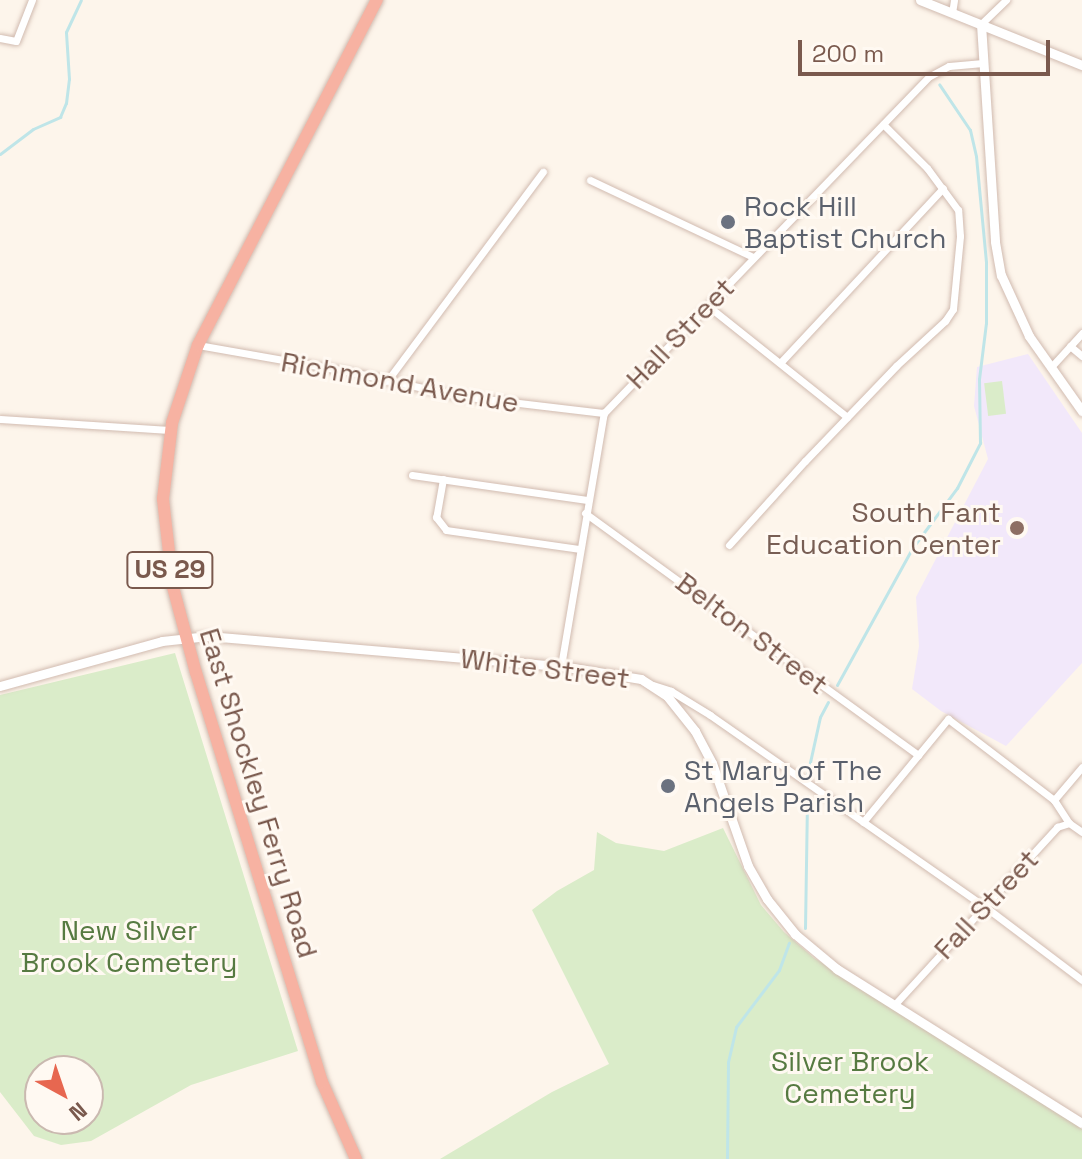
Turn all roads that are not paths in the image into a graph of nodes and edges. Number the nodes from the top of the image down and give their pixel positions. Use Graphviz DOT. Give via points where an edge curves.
graph roads {
  1 [pos="32,0"];
  2 [pos="377,0"];
  3 [pos="920,0"];
  4 [pos="954,0"];
  5 [pos="1006,0"];
  6 [pos="952,13"];
  7 [pos="981,24"];
  8 [pos="0,38"];
  9 [pos="983,63"];
  10 [pos="1082,65"];
  11 [pos="883,124"];
  12 [pos="543,172"];
  13 [pos="590,180"];
  14 [pos="943,188"];
  15 [pos="753,257"];
  16 [pos="708,306"];
  17 [pos="1082,333"];
  18 [pos="198,345"];
  19 [pos="1070,346"];
  20 [pos="1082,356"];
  21 [pos="780,363"];
  22 [pos="1051,367"];
  23 [pos="387,381"];
  24 [pos="1082,411"];
  25 [pos="604,413"];
  26 [pos="847,417"];
  27 [pos="0,419"];
  28 [pos="170,430"];
  29 [pos="412,475"];
  30 [pos="443,479"];
  31 [pos="587,500"];
  32 [pos="585,513"];
  33 [pos="729,545"];
  34 [pos="579,549"];
  35 [pos="186,637"];
  36 [pos="561,666"];
  37 [pos="651,684"];
  38 [pos="0,686"];
  39 [pos="918,755"];
  40 [pos="1082,767"];
  41 [pos="1054,800"];
  42 [pos="863,822"];
  43 [pos="1069,823"];
  44 [pos="1082,832"];
  45 [pos="984,906"];
  46 [pos="1082,980"];
  47 [pos="896,1003"];
  48 [pos="1082,1123"];
  49 [pos="356,1159"];
  1 -- 8 [label="street" via="16,41"];
  2 -- 18 [label="highway, East Shockley Ferry Road / US 29"];
  3 -- 6 [label="street"];
  4 -- 6 [label="street"];
  5 -- 7 [label="street"];
  6 -- 7 [label="street"];
  7 -- 9 [label="street"];
  7 -- 10 [label="street"];
  9 -- 11 [label="street, Hall Street" via="939,69"];
  9 -- 22 [label="street" via="999,264 1018,317"];
  11 -- 14 [label="street"];
  11 -- 15 [label="street, Hall Street"];
  12 -- 23 [label="street"];
  13 -- 15 [label="street"];
  14 -- 21 [label="street"];
  14 -- 26 [label="street" via="960,219 953,309"];
  15 -- 16 [label="street, Hall Street"];
  16 -- 21 [label="street"];
  16 -- 25 [label="street, Hall Street"];
  17 -- 19 [label="street"];
  18 -- 23 [label="street, Richmond Avenue"];
  18 -- 28 [label="highway, East Shockley Ferry Road / US 29"];
  19 -- 20 [label="street"];
  19 -- 22 [label="street"];
  21 -- 26 [label="street"];
  22 -- 24 [label="street"];
  23 -- 25 [label="street, Richmond Avenue" via="459,396"];
  25 -- 31 [label="street, Hall Street"];
  26 -- 33 [label="street"];
  27 -- 28 [label="street"];
  28 -- 35 [label="highway, East Shockley Ferry Road / US 29" via="164,526"];
  29 -- 30 [label="street"];
  30 -- 31 [label="street"];
  30 -- 34 [label="street" via="436,517 446,530"];
  31 -- 32 [label="street, Hall Street"];
  32 -- 34 [label="street, Hall Street"];
  32 -- 39 [label="street, Belton Street"];
  34 -- 36 [label="street, Hall Street"];
  35 -- 36 [label="street, White Street" via="241,637"];
  35 -- 38 [label="street, White Street"];
  35 -- 49 [label="highway, East Shockley Ferry Road / US 29" via="315,1060"];
  36 -- 37 [label="street, White Street" via="624,674"];
  37 -- 42 [label="street" via="687,699"];
  37 -- 47 [label="street, White Street" via="695,731 712,763 748,866 775,911 837,969"];
  39 -- 41 [label="street" via="948,719"];
  39 -- 42 [label="street"];
  40 -- 41 [label="street"];
  41 -- 43 [label="street"];
  42 -- 45 [label="street"];
  43 -- 44 [label="street"];
  43 -- 45 [label="street, Fall Street" via="1057,827"];
  45 -- 46 [label="street"];
  45 -- 47 [label="street, Fall Street"];
  47 -- 48 [label="street, White Street"];
}
